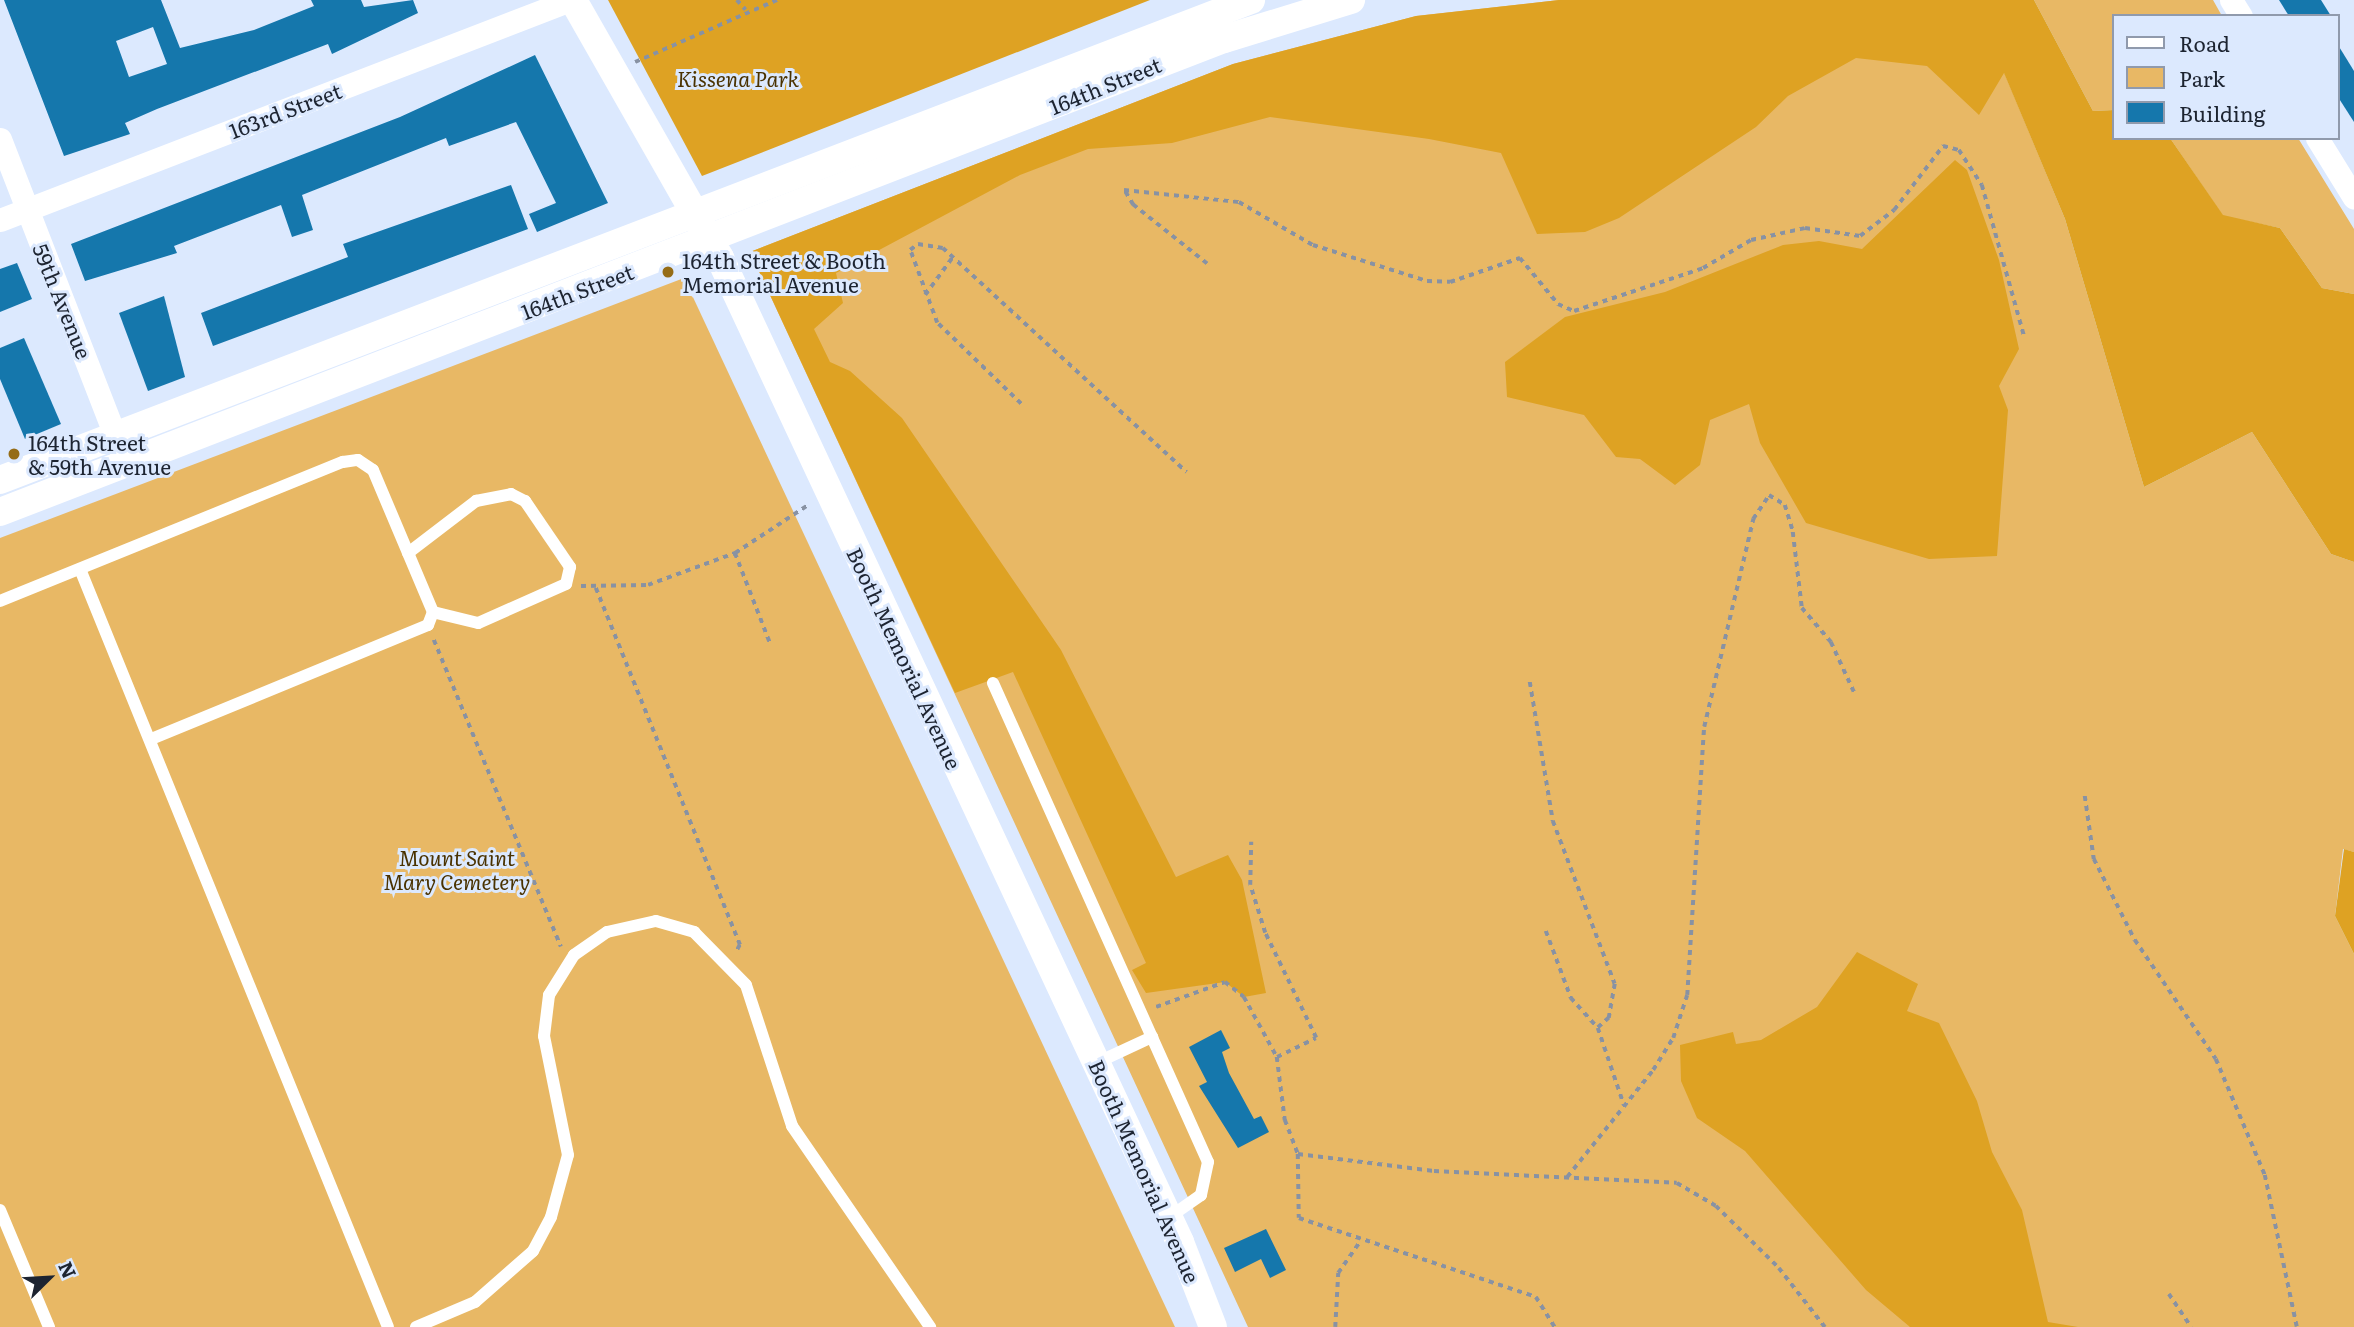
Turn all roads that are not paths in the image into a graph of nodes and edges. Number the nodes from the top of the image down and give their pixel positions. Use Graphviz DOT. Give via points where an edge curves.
graph roads {
  1 [pos="572,0"];
  2 [pos="1251,0"];
  3 [pos="1351,0"];
  4 [pos="0,139"];
  5 [pos="2318,140"];
  6 [pos="2354,198"];
  7 [pos="27,210"];
  8 [pos="695,211"];
  9 [pos="0,220"];
  10 [pos="711,240"];
  11 [pos="116,436"];
  12 [pos="127,464"];
  13 [pos="0,480"];
  14 [pos="0,513"];
  15 [pos="408,554"];
  16 [pos="80,569"];
  17 [pos="0,601"];
  18 [pos="433,612"];
  19 [pos="993,684"];
  20 [pos="151,739"];
  21 [pos="1152,1037"];
  22 [pos="1096,1063"];
  23 [pos="0,1210"];
  24 [pos="1168,1217"];
  25 [pos="49,1327"];
  26 [pos="388,1327"];
  27 [pos="416,1327"];
  28 [pos="930,1327"];
  29 [pos="1213,1327"];
  1 -- 7 [label="street, 163rd Street"];
  1 -- 8 [label="street, Booth Memorial Avenue"];
  2 -- 8 [label="street, 164th Street"];
  3 -- 10 [label="street, 164th Street" via="1224,39"];
  4 -- 7 [label="street, 59th Avenue"];
  5 -- 6 [label="street"];
  7 -- 9 [label="street, 163rd Street"];
  7 -- 11 [label="street, 59th Avenue"];
  8 -- 10 [label="street, Booth Memorial Avenue"];
  8 -- 11 [label="street, 164th Street"];
  10 -- 12 [label="street, 164th Street"];
  10 -- 22 [label="street, Booth Memorial Avenue"];
  11 -- 12 [label="street, 59th Avenue"];
  11 -- 13 [label="street, 164th Street"];
  12 -- 14 [label="street, 164th Street"];
  15 -- 16 [label="lane" via="373,470 358,460"];
  15 -- 18 [label="lane"];
  15 -- 18 [label="lane" via="476,501 511,495 525,501 570,567 566,584 478,623"];
  16 -- 17 [label="lane"];
  16 -- 20 [label="lane"];
  18 -- 20 [label="lane" via="428,625"];
  19 -- 21 [label="lane"];
  20 -- 26 [label="lane"];
  21 -- 22 [label="lane"];
  21 -- 24 [label="lane" via="1208,1162 1201,1195"];
  22 -- 24 [label="street, Booth Memorial Avenue"];
  23 -- 25 [label="lane"];
  24 -- 29 [label="street, Booth Memorial Avenue"];
  27 -- 28 [label="lane" via="475,1301 509,1278 551,1217 568,1156 544,1036 549,995 568,964 607,932 656,921 694,932 746,985 792,1126"];
}
